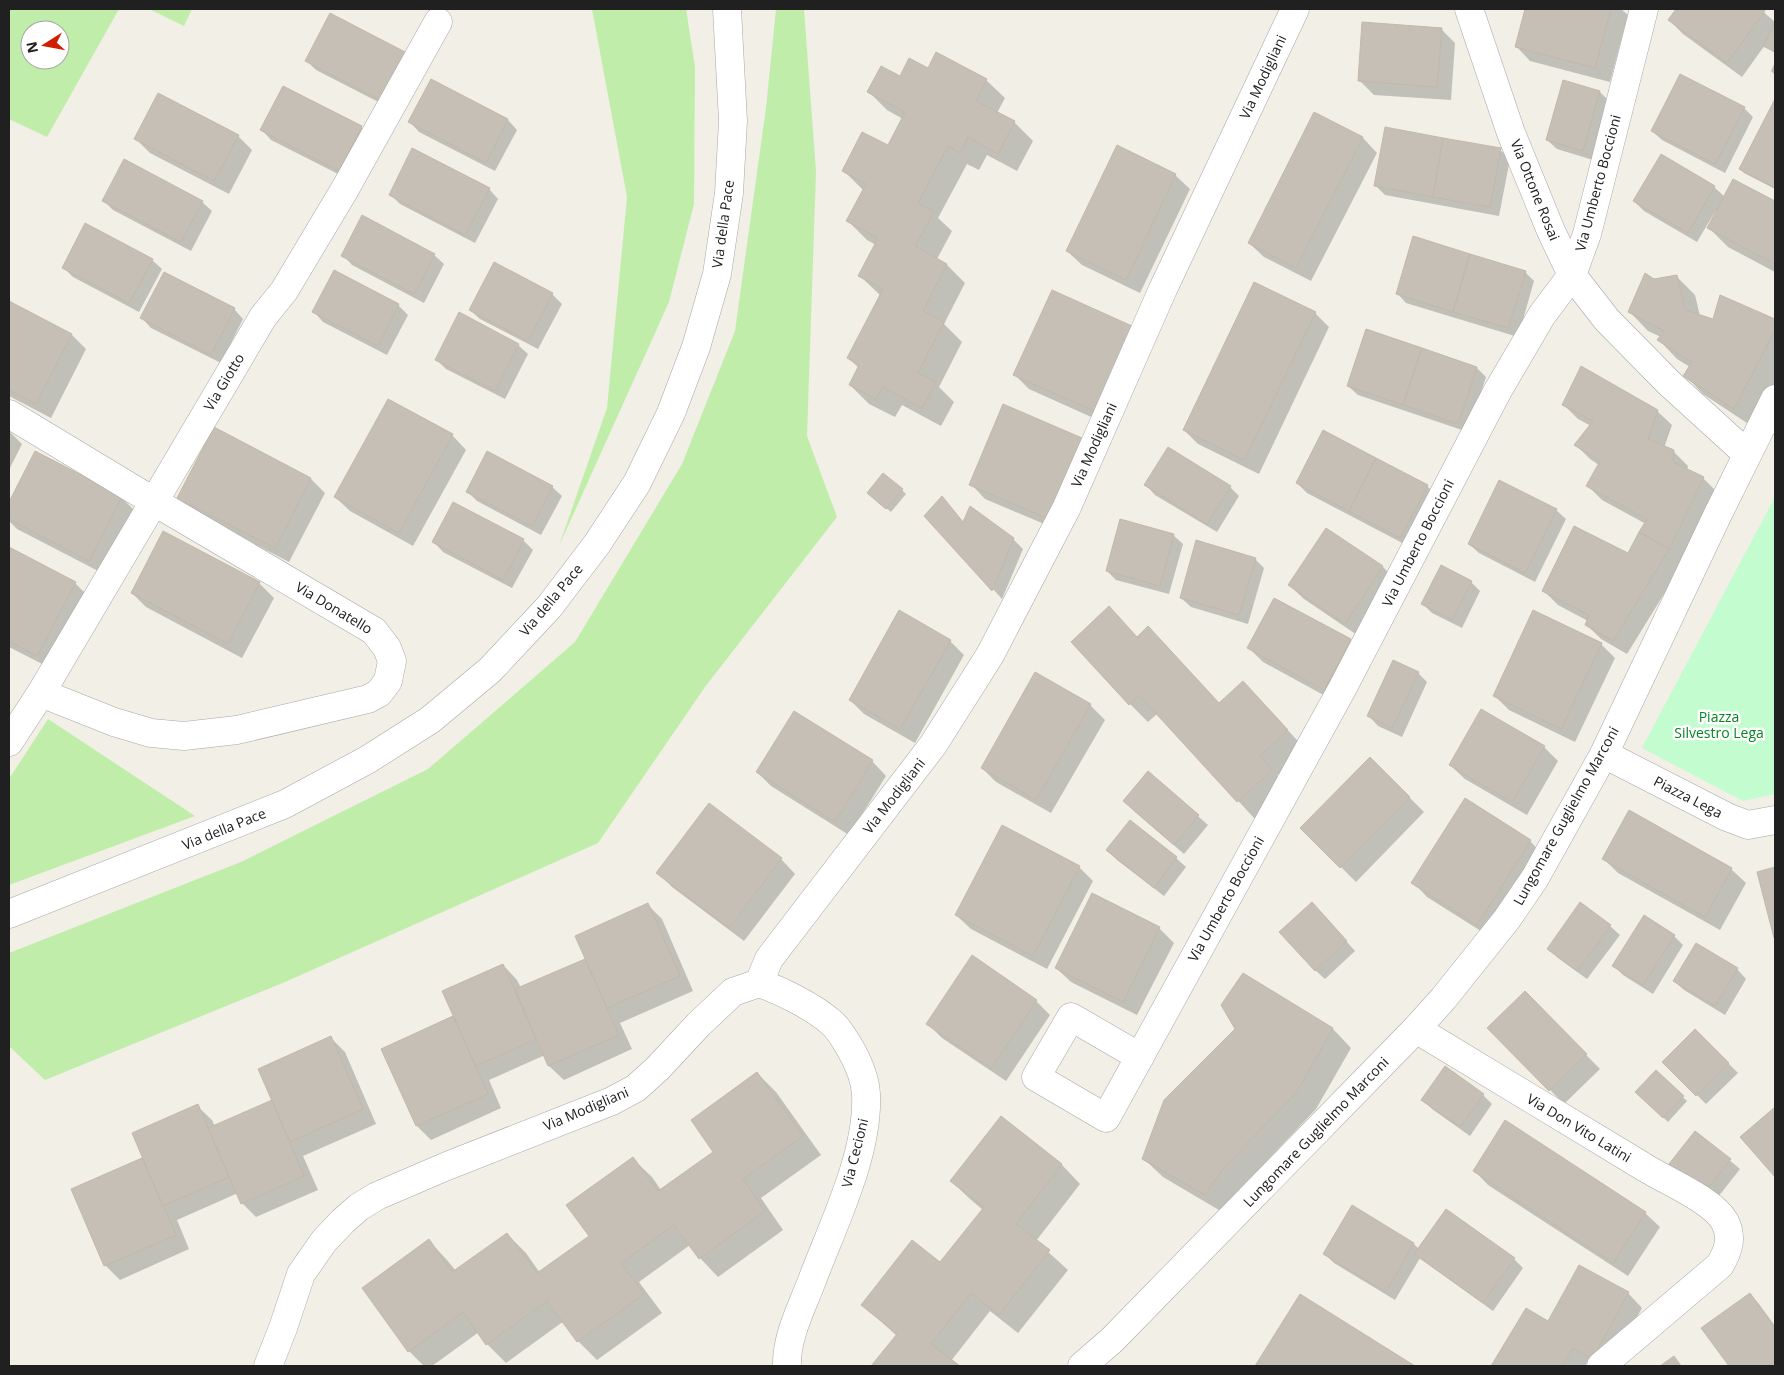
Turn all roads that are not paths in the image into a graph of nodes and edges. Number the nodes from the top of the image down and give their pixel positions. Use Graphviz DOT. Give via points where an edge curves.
graph roads {
  1 [pos="727,9"];
  2 [pos="1294,9"];
  3 [pos="1469,9"];
  4 [pos="1644,9"];
  5 [pos="438,22"];
  6 [pos="1572,275"];
  7 [pos="1775,400"];
  8 [pos="9,414"];
  9 [pos="1747,454"];
  10 [pos="153,502"];
  11 [pos="41,693"];
  12 [pos="9,742"];
  13 [pos="1604,754"];
  14 [pos="1775,820"];
  15 [pos="9,914"];
  16 [pos="759,983"];
  17 [pos="1416,1028"];
  18 [pos="1140,1058"];
  19 [pos="268,1366"];
  20 [pos="787,1366"];
  21 [pos="1082,1366"];
  22 [pos="1601,1366"];
  1 -- 15 [label="street, Via della Pace" via="733,121 729,193 717,274 696,347 671,413 637,483 597,544 549,607 490,670 430,720 367,760 285,804"];
  2 -- 16 [label="street, Via Modigliani" via="1163,290 1067,507 990,655 933,745 773,953"];
  3 -- 6 [label="street, Via Ottone Rosai" via="1511,133"];
  4 -- 6 [label="street, Via Umberto Boccioni" via="1587,234"];
  5 -- 10 [label="street, Via Giotto" via="346,189 284,290 263,317"];
  6 -- 9 [label="street, Via Ottone Rosai" via="1607,320 1669,383"];
  6 -- 18 [label="street, Via Umberto Boccioni" via="1542,315 1497,392 1342,689"];
  7 -- 9 [label="street, Lungomare Guglielmo Marconi"];
  8 -- 10 [label="street, Via Donatello"];
  9 -- 13 [label="street, Lungomare Guglielmo Marconi"];
  10 -- 11 [label="street, Via Giotto"];
  10 -- 11 [label="street, Via Donatello" via="374,631 392,661 388,681 380,693 368,699 237,730 184,736 150,733"];
  11 -- 12 [label="street, Via Giotto"];
  13 -- 14 [label="street, Piazza Lega" via="1727,817 1748,825"];
  13 -- 17 [label="street, Lungomare Guglielmo Marconi" via="1535,878 1507,919"];
  16 -- 19 [label="street, Via Modigliani" via="733,992 636,1088 612,1101 377,1196 359,1207 324,1241 301,1274"];
  16 -- 20 [label="street, Via Cecioni" via="782,992 833,1024 859,1064 866,1092 865,1123 851,1178 795,1324"];
  17 -- 21 [label="street, Lungomare Guglielmo Marconi" via="1112,1340"];
  17 -- 22 [label="street, Via Don Vito Latini" via="1712,1206 1725,1222 1730,1238 1728,1251 1720,1265"];
}
